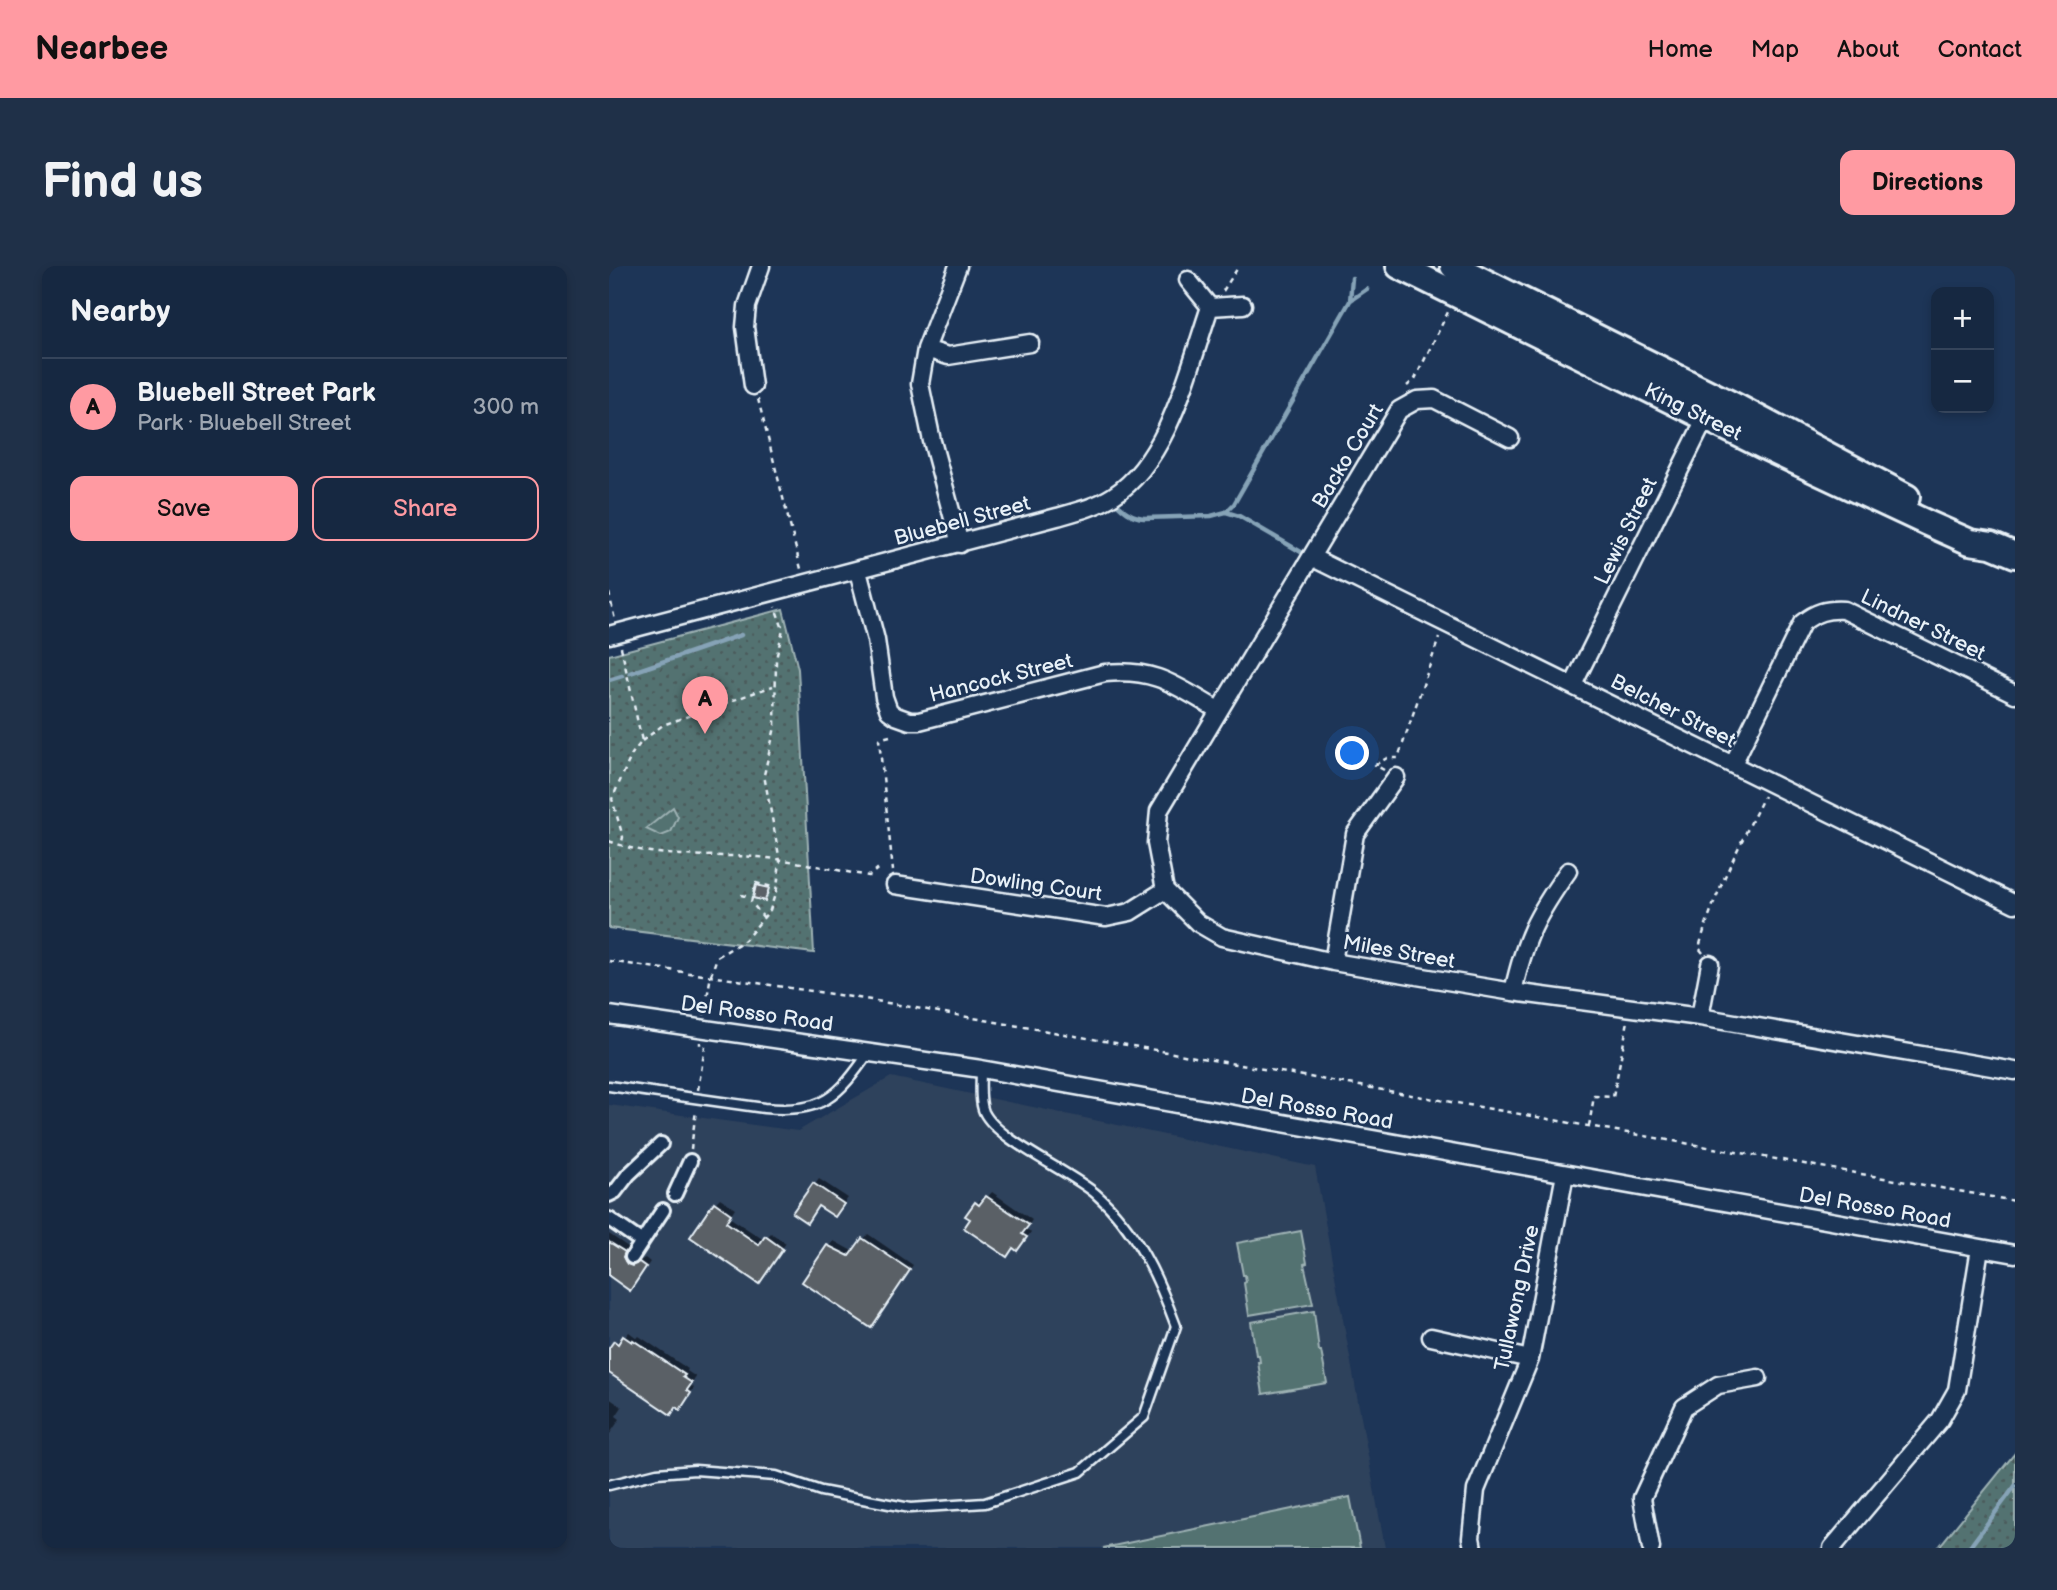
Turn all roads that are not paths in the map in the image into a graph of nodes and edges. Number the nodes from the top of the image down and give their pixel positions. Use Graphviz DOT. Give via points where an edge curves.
graph roads {
  1 [pos="761,266"];
  2 [pos="958,266"];
  3 [pos="1399,266"];
  4 [pos="1453,266"];
  5 [pos="1188,280"];
  6 [pos="1243,304"];
  7 [pos="1210,307"];
  8 [pos="1030,343"];
  9 [pos="926,349"];
  10 [pos="754,386"];
  11 [pos="1711,407"];
  12 [pos="1510,438"];
  13 [pos="960,544"];
  14 [pos="2015,555"];
  15 [pos="1311,557"];
  16 [pos="858,571"];
  17 [pos="615,633"];
  18 [pos="1573,685"];
  19 [pos="2015,694"];
  20 [pos="1218,710"];
  21 [pos="1733,764"];
  22 [pos="1396,777"];
  23 [pos="1568,870"];
  24 [pos="895,885"];
  25 [pos="1164,890"];
  26 [pos="2015,904"];
  27 [pos="1333,962"];
  28 [pos="1710,964"];
  29 [pos="1513,992"];
  30 [pos="609,1015"];
  31 [pos="1700,1017"];
  32 [pos="870,1051"];
  33 [pos="981,1069"];
  34 [pos="2015,1071"];
  35 [pos="609,1086"];
  36 [pos="661,1144"];
  37 [pos="690,1161"];
  38 [pos="1565,1174"];
  39 [pos="675,1194"];
  40 [pos="609,1195"];
  41 [pos="663,1210"];
  42 [pos="609,1219"];
  43 [pos="642,1242"];
  44 [pos="1980,1248"];
  45 [pos="2015,1254"];
  46 [pos="632,1257"];
  47 [pos="1431,1337"];
  48 [pos="1530,1359"];
  49 [pos="1758,1378"];
  50 [pos="609,1485"];
  51 [pos="1835,1547"];
  52 [pos="1473,1548"];
  53 [pos="1651,1548"];
  1 -- 10 [label="street" via="745,327"];
  2 -- 9 [label="street"];
  3 -- 11 [label="main road, King Street"];
  4 -- 11 [label="main road, King Street"];
  5 -- 7 [label="street"];
  6 -- 7 [label="street"];
  7 -- 13 [label="street, Bluebell Street" via="1168,428 1142,471 1111,498 1083,510"];
  8 -- 9 [label="street" via="948,356"];
  9 -- 13 [label="street" via="920,384"];
  11 -- 14 [label="main road, King Street" via="1927,523"];
  11 -- 18 [label="street, Lewis Street"];
  12 -- 15 [label="street, Backo Court" via="1434,399 1417,400 1399,410"];
  13 -- 16 [label="street, Bluebell Street"];
  15 -- 18 [label="street, Belcher Street"];
  15 -- 20 [label="street"];
  16 -- 17 [label="street, Bluebell Street"];
  16 -- 20 [label="street, Hancock Street" via="876,640 884,697 889,711 902,719 919,721 1126,671 1165,679"];
  18 -- 21 [label="street, Belcher Street"];
  19 -- 21 [label="street, Lindner Street" via="1844,610 1829,609 1802,623"];
  20 -- 25 [label="street" via="1159,810 1156,843"];
  21 -- 26 [label="street, Belcher Street"];
  22 -- 27 [label="street" via="1355,834"];
  23 -- 29 [label="street" via="1530,930"];
  24 -- 25 [label="street, Dowling Court" via="1105,917 1130,912"];
  25 -- 27 [label="street, Miles Street" via="1198,923 1222,937"];
  27 -- 29 [label="street, Miles Street"];
  28 -- 31 [label="street"];
  29 -- 31 [label="street, Miles Street"];
  30 -- 32 [label="street, Del Rosso Road"];
  31 -- 34 [label="street, Miles Street"];
  32 -- 33 [label="street, Del Rosso Road"];
  32 -- 35 [label="lane" via="842,1088 807,1108 764,1108"];
  33 -- 38 [label="street, Del Rosso Road"];
  33 -- 50 [label="lane" via="984,1112 1000,1132 1096,1194 1138,1240 1166,1299 1176,1326 1144,1417 1080,1472 985,1503 911,1508 821,1491 776,1476 695,1470 657,1472"];
  36 -- 40 [label="street"];
  37 -- 39 [label="street"];
  38 -- 44 [label="street, Del Rosso Road"];
  38 -- 48 [label="street, Tullawong Drive"];
  41 -- 43 [label="street"];
  42 -- 43 [label="street"];
  43 -- 46 [label="street"];
  44 -- 45 [label="street, Del Rosso Road"];
  44 -- 51 [label="street" via="1957,1390 1940,1420"];
  47 -- 48 [label="street"];
  48 -- 52 [label="street, Tullawong Drive" via="1476,1490"];
  49 -- 53 [label="street" via="1718,1385 1684,1407 1642,1498"];
}
